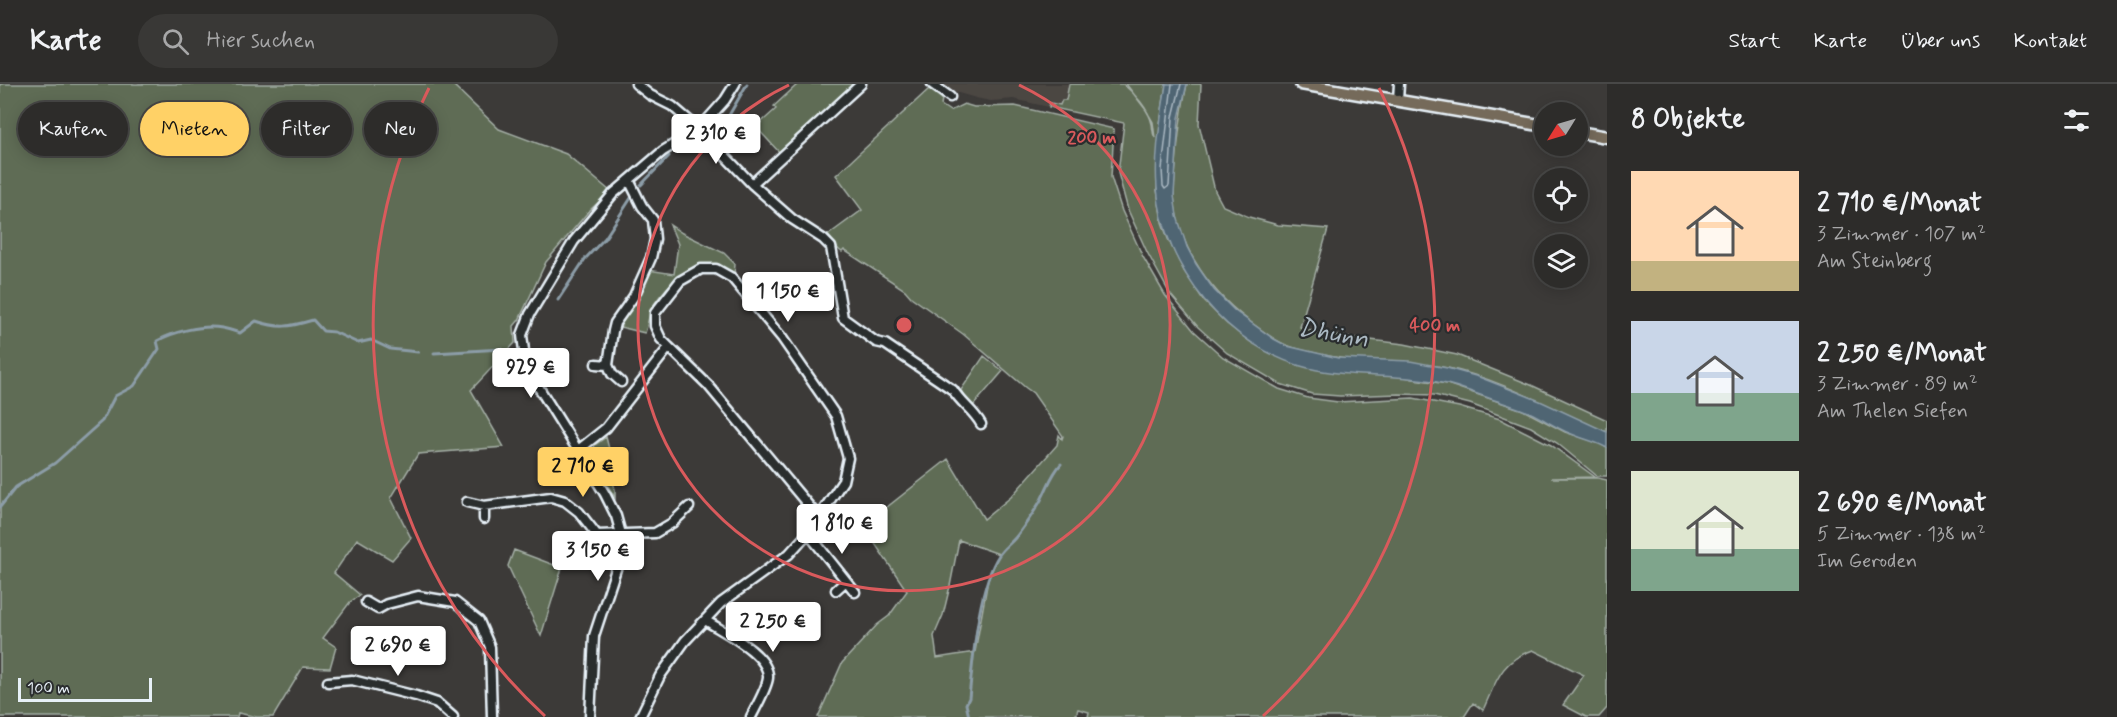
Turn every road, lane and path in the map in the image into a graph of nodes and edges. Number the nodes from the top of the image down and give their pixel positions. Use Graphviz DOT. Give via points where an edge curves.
graph roads {
  1 [pos="636,84"];
  2 [pos="735,84"];
  3 [pos="861,84"];
  4 [pos="932,84"];
  5 [pos="1301,84"];
  6 [pos="1399,84"];
  7 [pos="950,97"];
  8 [pos="1398,100"];
  9 [pos="1534,124"];
  10 [pos="699,129"];
  11 [pos="1588,134"];
  12 [pos="1607,137"];
  13 [pos="629,180"];
  14 [pos="752,184"];
  15 [pos="669,347"];
  16 [pos="596,364"];
  17 [pos="608,365"];
  18 [pos="621,382"];
  19 [pos="981,424"];
  20 [pos="577,451"];
  21 [pos="467,502"];
  22 [pos="484,506"];
  23 [pos="689,507"];
  24 [pos="819,518"];
  25 [pos="484,519"];
  26 [pos="808,533"];
  27 [pos="621,534"];
  28 [pos="846,581"];
  29 [pos="836,590"];
  30 [pos="855,592"];
  31 [pos="366,602"];
  32 [pos="705,620"];
  33 [pos="328,682"];
  34 [pos="453,717"];
  35 [pos="492,717"];
  36 [pos="590,717"];
  37 [pos="640,717"];
  38 [pos="751,717"];
  1 -- 10 [label="street" via="672,106"];
  2 -- 10 [label="street"];
  3 -- 14 [label="street"];
  4 -- 7 [label="street"];
  5 -- 8 [label="main road"];
  6 -- 8 [label="street"];
  8 -- 9 [label="main road"];
  10 -- 13 [label="street"];
  10 -- 14 [label="street"];
  11 -- 12 [label="main road"];
  13 -- 17 [label="street" via="653,220 655,239 634,296 615,323"];
  13 -- 20 [label="street" via="574,241 530,314 522,335 526,367"];
  14 -- 19 [label="street" via="831,247 843,318 953,390"];
  15 -- 20 [label="street" via="606,429"];
  15 -- 24 [label="street" via="708,385"];
  15 -- 24 [label="street" via="655,327 655,313 680,281 701,269 716,269 732,278 782,338 836,416 848,458 843,481"];
  16 -- 17 [label="street"];
  17 -- 18 [label="street"];
  20 -- 27 [label="street" via="605,494"];
  21 -- 22 [label="street"];
  22 -- 25 [label="street"];
  22 -- 27 [label="street" via="551,497 565,501 579,512 597,535"];
  23 -- 27 [label="street" via="655,532"];
  24 -- 26 [label="street"];
  26 -- 28 [label="street"];
  26 -- 32 [label="street" via="789,554 721,603"];
  27 -- 36 [label="street" via="619,560 594,636"];
  28 -- 29 [label="street"];
  28 -- 30 [label="street"];
  31 -- 35 [label="street" via="378,609 418,596 455,602 479,621 490,647"];
  32 -- 37 [label="street" via="660,676"];
  32 -- 38 [label="street" via="766,665 768,679"];
  33 -- 34 [label="street" via="352,680 416,696 437,703"];
}
